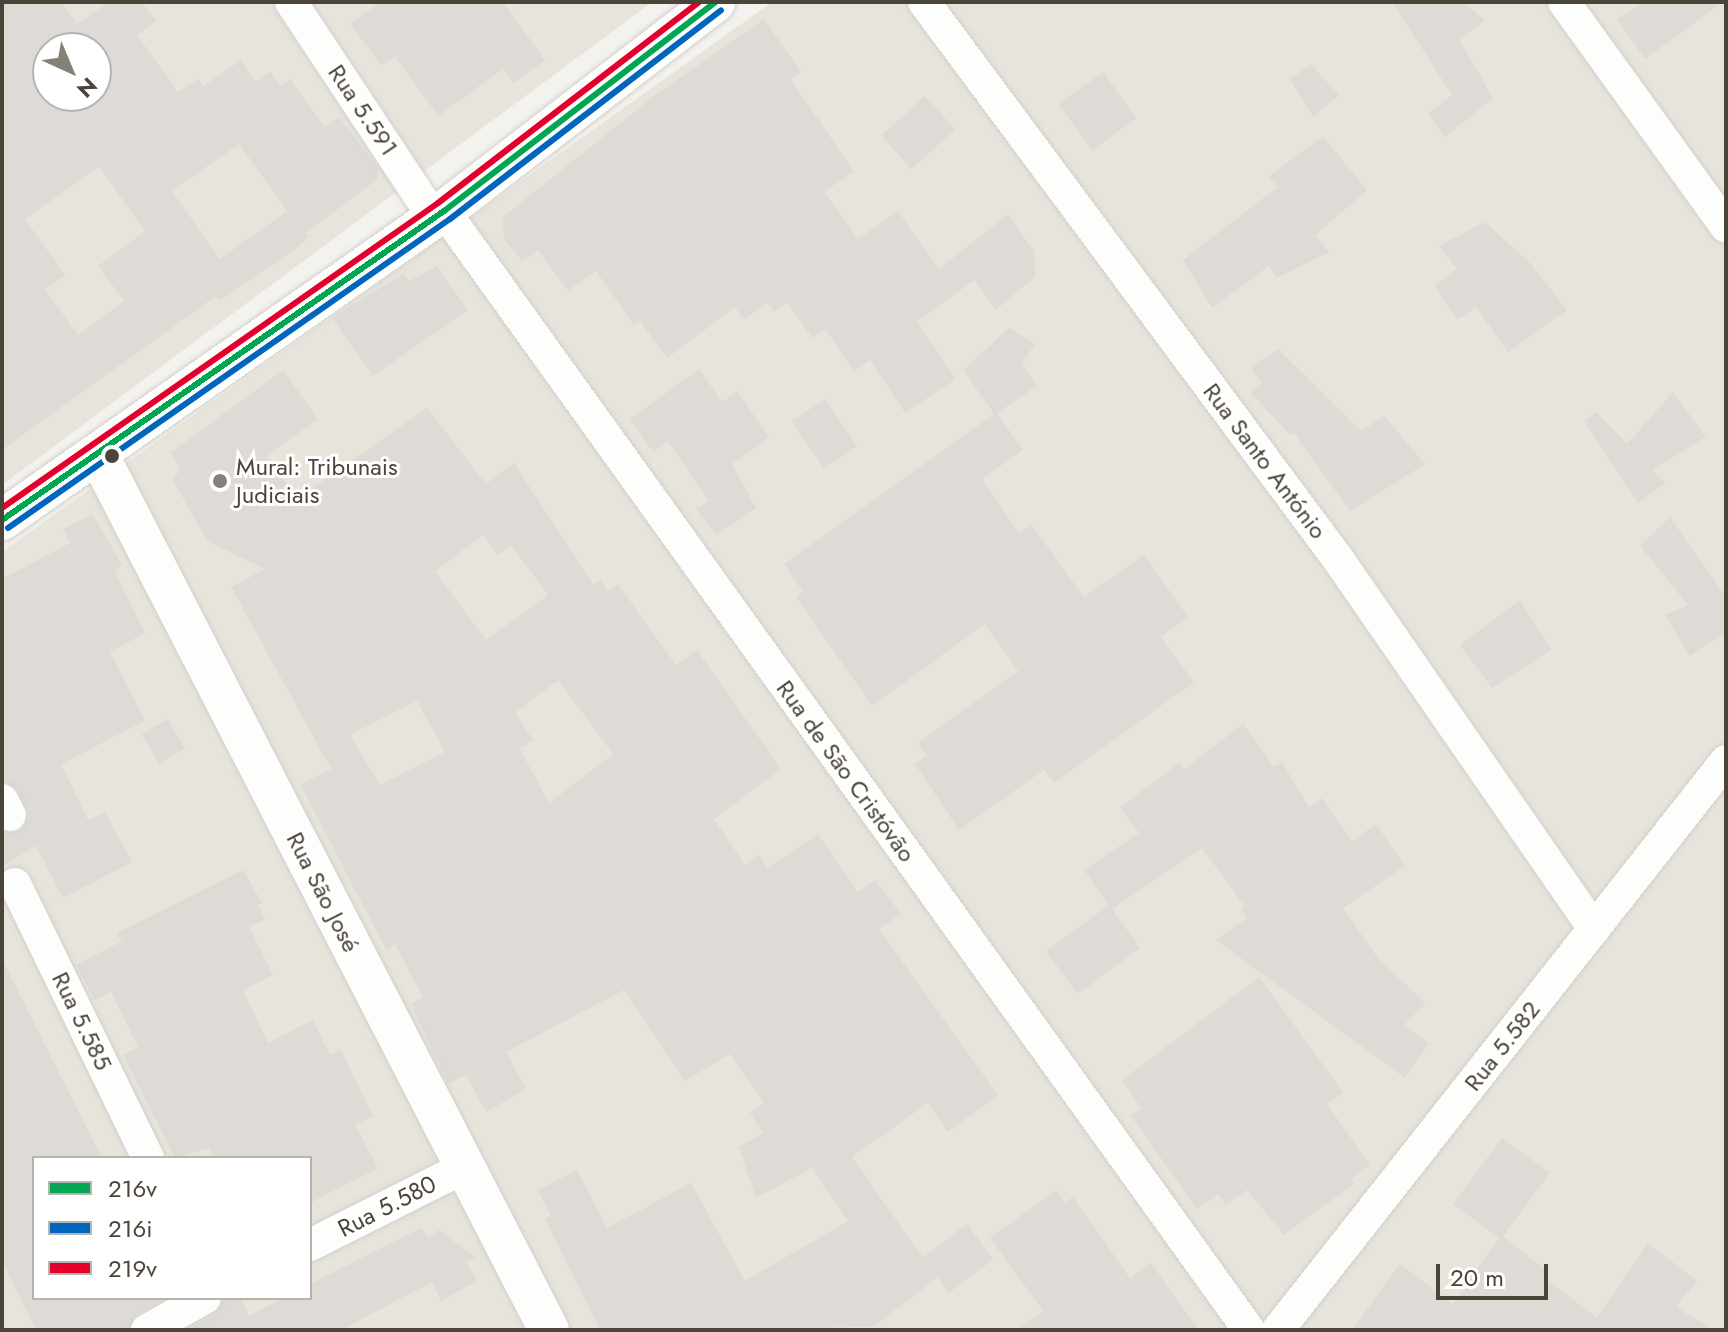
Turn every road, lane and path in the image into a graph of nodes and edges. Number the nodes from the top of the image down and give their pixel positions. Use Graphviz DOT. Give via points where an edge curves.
graph roads {
  1 [pos="291,2"];
  2 [pos="715,2"];
  3 [pos="924,2"];
  4 [pos="1564,2"];
  5 [pos="439,215"];
  6 [pos="1726,227"];
  7 [pos="98,454"];
  8 [pos="2,520"];
  9 [pos="1726,761"];
  10 [pos="15,884"];
  11 [pos="1594,929"];
  12 [pos="147,1156"];
  13 [pos="465,1167"];
  14 [pos="312,1244"];
  15 [pos="201,1300"];
  16 [pos="147,1330"];
  17 [pos="549,1330"];
  18 [pos="1249,1330"];
  19 [pos="1278,1330"];
  1 -- 5 [label="street, Rua 5.591"];
  2 -- 5 [label="street"];
  3 -- 11 [label="street, Rua Santo António" via="1338,559"];
  4 -- 6 [label="street"];
  5 -- 7 [label="street"];
  5 -- 18 [label="street, Rua de São Cristóvão"];
  7 -- 8 [label="street"];
  7 -- 13 [label="street, Rua São José"];
  9 -- 11 [label="street, Rua 5.582"];
  10 -- 12 [label="street, Rua 5.585"];
  11 -- 19 [label="street, Rua 5.582"];
  13 -- 14 [label="street, Rua 5.580"];
  13 -- 17 [label="street, Rua São José"];
  15 -- 16 [label="street"];
}
